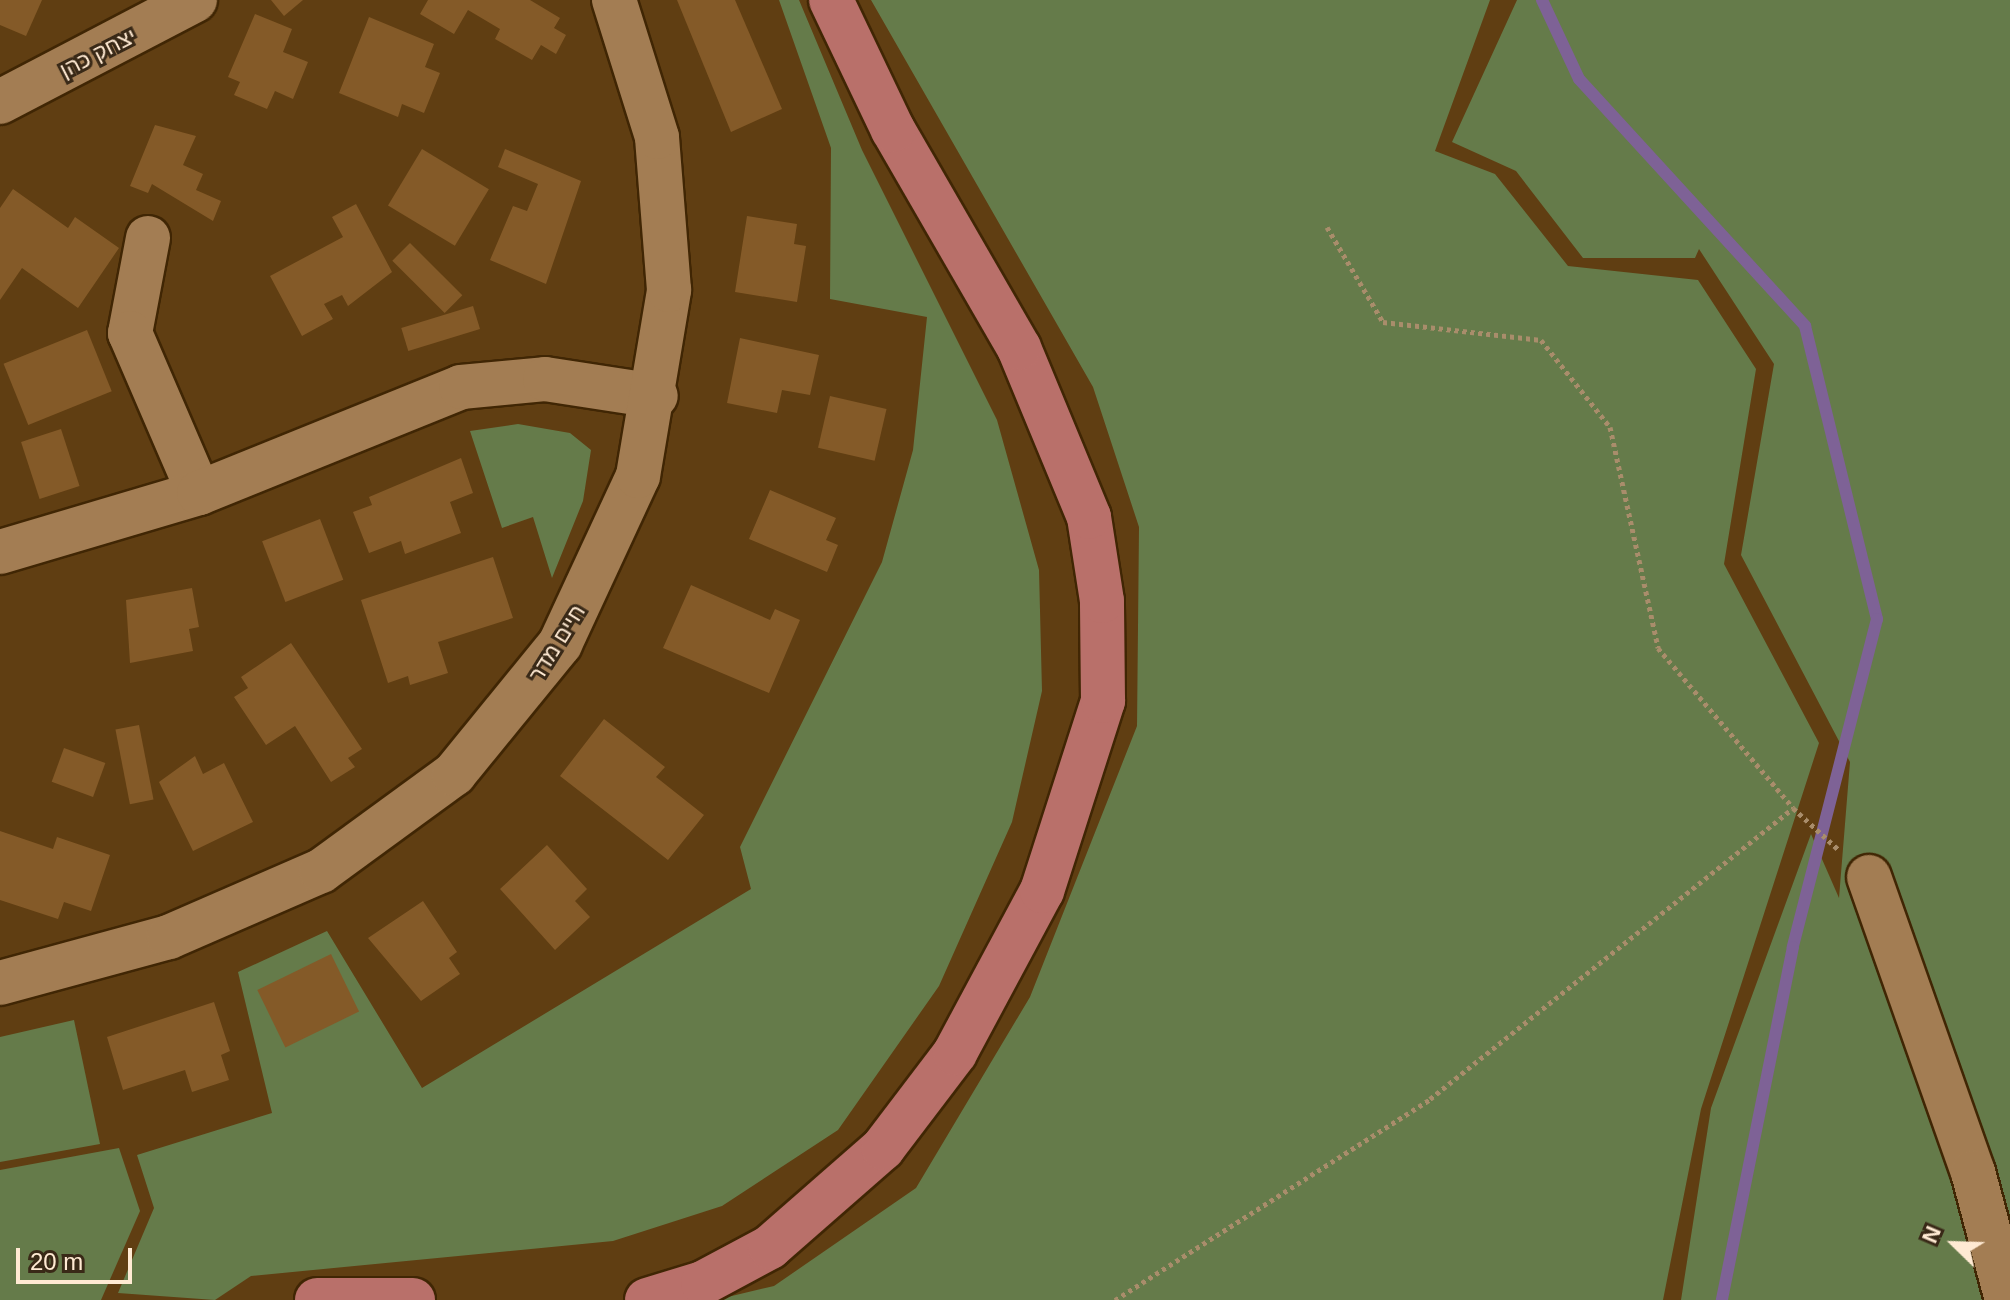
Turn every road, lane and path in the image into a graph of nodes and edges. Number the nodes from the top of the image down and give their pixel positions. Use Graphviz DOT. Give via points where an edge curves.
graph roads {
  1 [pos="195,0"];
  2 [pos="614,0"];
  3 [pos="831,0"];
  4 [pos="0,102"];
  5 [pos="1327,227"];
  6 [pos="148,238"];
  7 [pos="656,396"];
  8 [pos="199,493"];
  9 [pos="0,552"];
  10 [pos="1793,808"];
  11 [pos="1869,877"];
  12 [pos="0,983"];
  13 [pos="317,1300"];
  14 [pos="413,1300"];
  15 [pos="647,1300"];
  16 [pos="1115,1300"];
  17 [pos="2007,1300"];
  1 -- 4 [label="street, יצחק כהן"];
  2 -- 7 [label="street, חיים מדר" via="641,73 668,210 669,290"];
  3 -- 15 [label="main road" via="893,130 1019,348 1078,489 1102,601 1103,701 1042,891 955,1053 883,1148 770,1247 703,1283"];
  5 -- 10 [label="path" via="1383,322 1541,340 1610,427 1658,648"];
  6 -- 8 [label="street" via="130,333"];
  7 -- 8 [label="street" via="545,379 481,383"];
  7 -- 12 [label="street, חיים מדר" via="638,476 596,577 511,714 454,774 379,835 247,908"];
  8 -- 9 [label="street"];
  10 -- 11 [label="path"];
  10 -- 16 [label="path" via="1430,1099"];
  11 -- 17 [label="street" via="1973,1172"];
  13 -- 14 [label="main road"];
}
